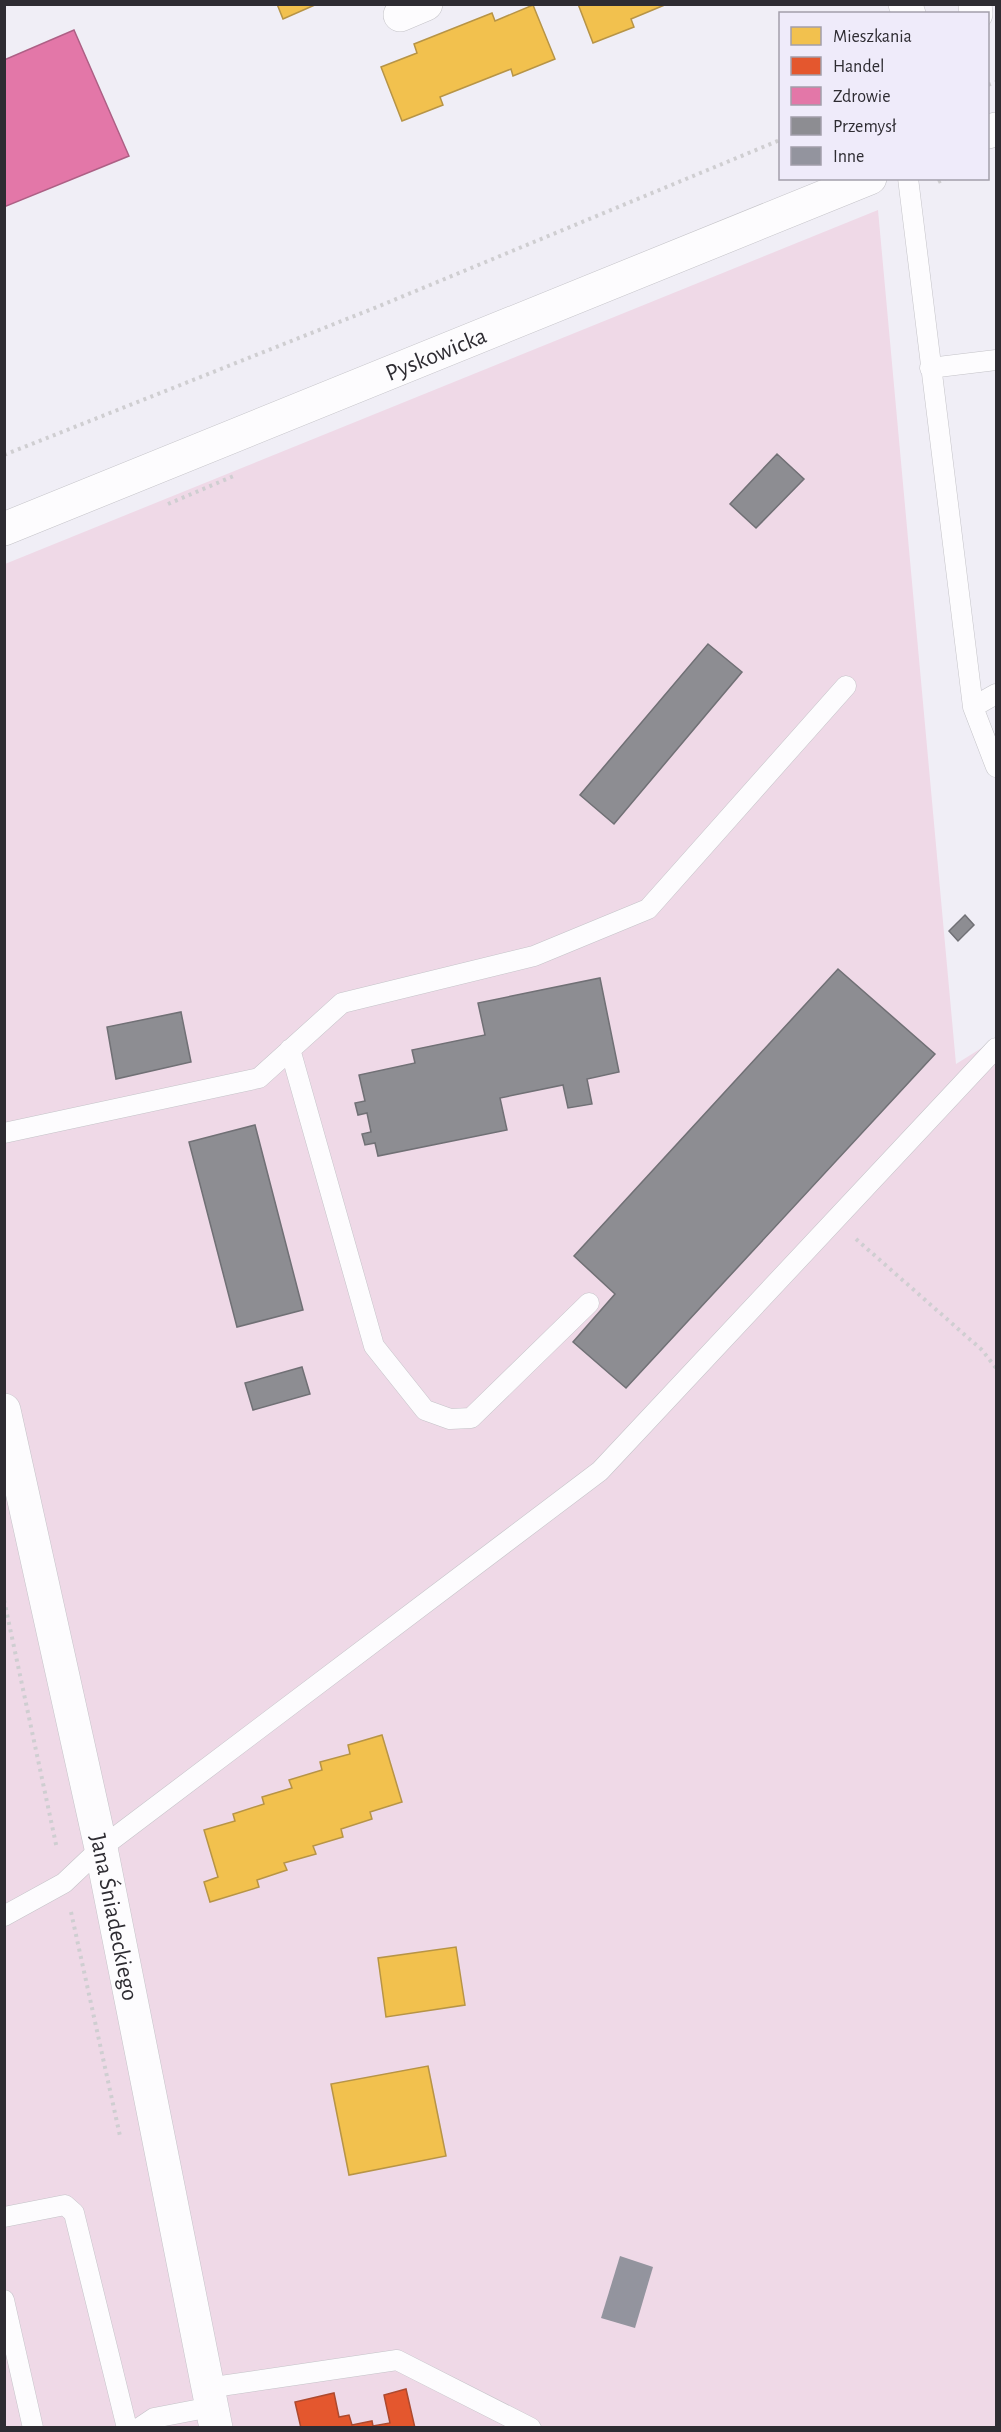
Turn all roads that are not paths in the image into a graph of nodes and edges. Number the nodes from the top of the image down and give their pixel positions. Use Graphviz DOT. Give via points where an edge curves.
graph roads {
  1 [pos="865,180"];
  2 [pos="908,180"];
  3 [pos="996,360"];
  4 [pos="930,368"];
  5 [pos="4,529"];
  6 [pos="846,686"];
  7 [pos="996,694"];
  8 [pos="973,707"];
  9 [pos="996,767"];
  10 [pos="996,1048"];
  11 [pos="290,1049"];
  12 [pos="4,1133"];
  13 [pos="589,1303"];
  14 [pos="4,1410"];
  15 [pos="101,1848"];
  16 [pos="4,1916"];
  17 [pos="4,2217"];
  18 [pos="4,2300"];
  19 [pos="211,2408"];
  20 [pos="33,2427"];
  21 [pos="127,2427"];
  22 [pos="139,2427"];
  23 [pos="531,2427"];
  1 -- 5 [label="street, Pyskowicka"];
  2 -- 4 [label="lane"];
  3 -- 4 [label="lane"];
  4 -- 8 [label="lane"];
  6 -- 11 [label="lane" via="648,909 534,956 342,1003"];
  7 -- 8 [label="lane"];
  8 -- 9 [label="lane"];
  10 -- 15 [label="lane" via="600,1471"];
  11 -- 12 [label="lane" via="259,1078"];
  11 -- 13 [label="lane" via="374,1346 425,1410 450,1419 471,1418"];
  14 -- 15 [label="street, Jana Śniadeckiego"];
  15 -- 16 [label="lane" via="64,1883"];
  15 -- 19 [label="street, Jana Śniadeckiego"];
  17 -- 21 [label="lane" via="65,2205 74,2213"];
  18 -- 20 [label="lane"];
  19 -- 22 [label="lane" via="154,2418"];
  19 -- 23 [label="lane" via="397,2360"];
}
